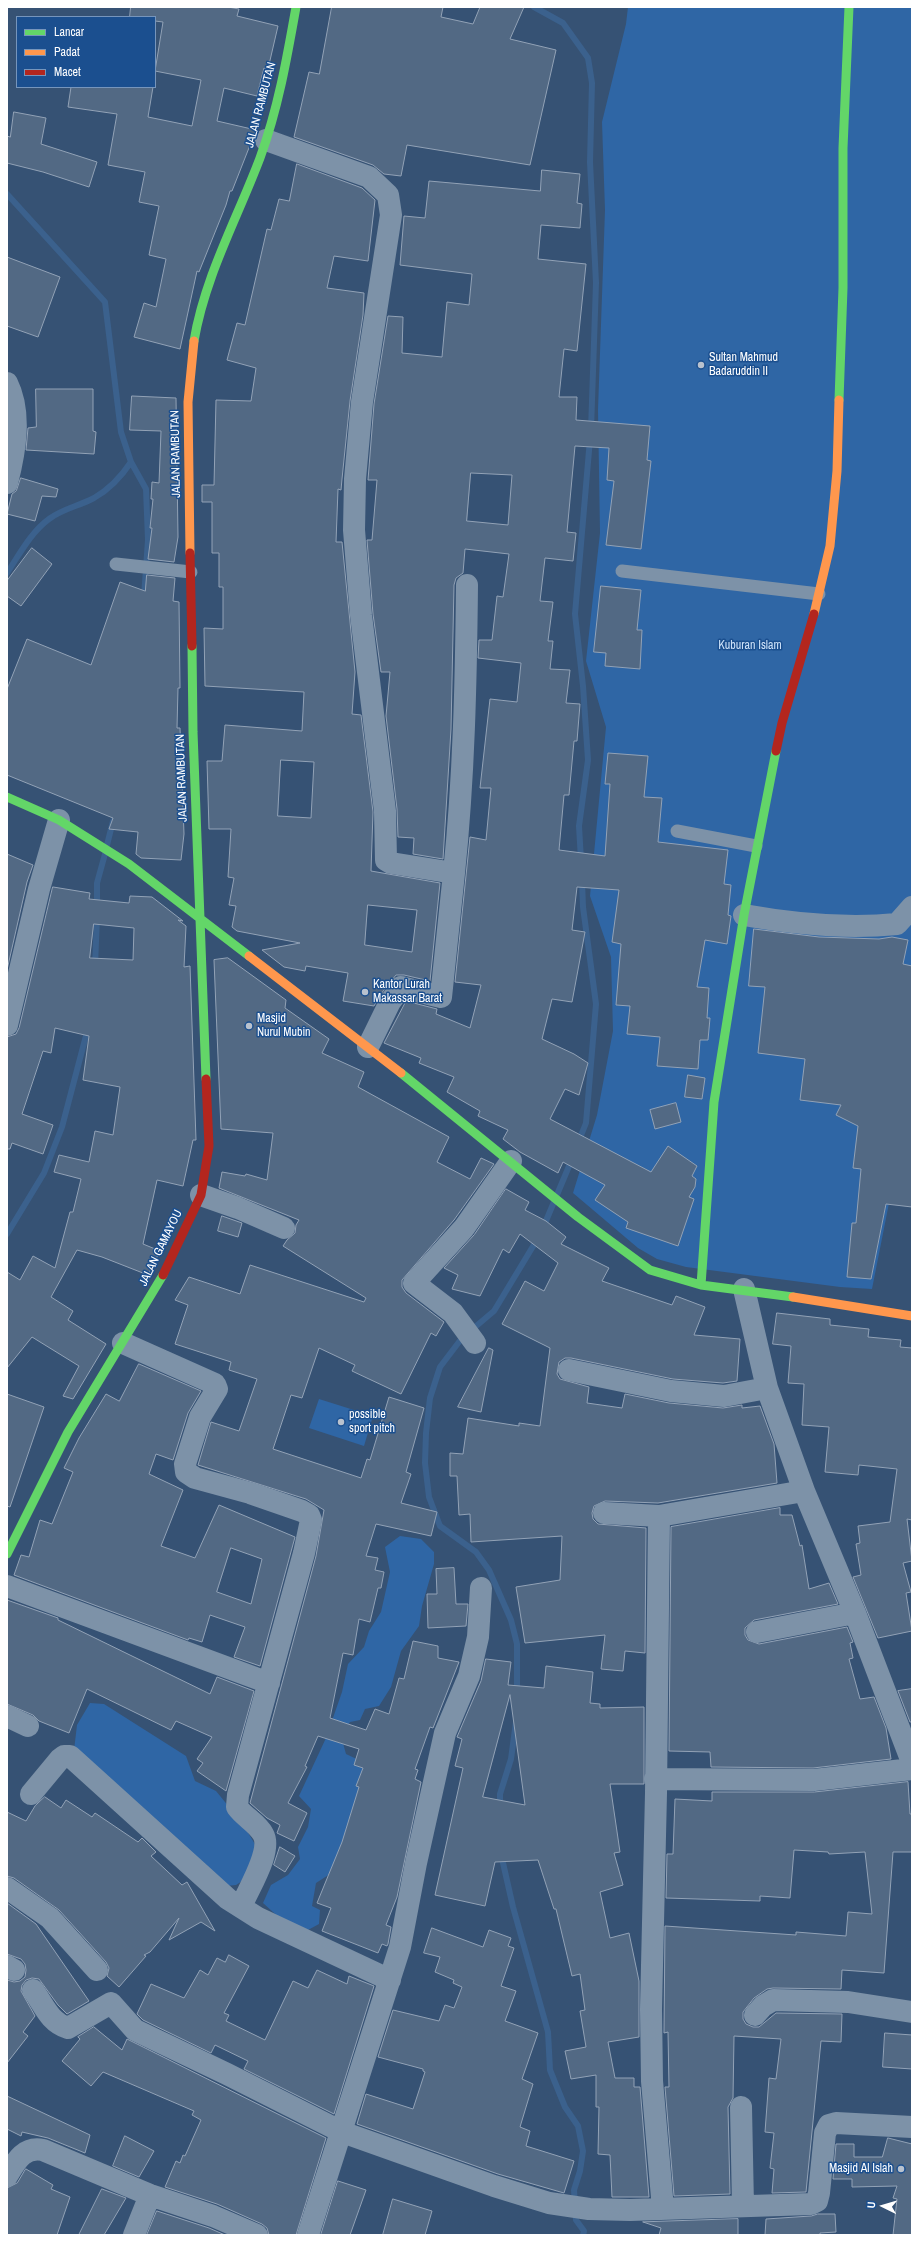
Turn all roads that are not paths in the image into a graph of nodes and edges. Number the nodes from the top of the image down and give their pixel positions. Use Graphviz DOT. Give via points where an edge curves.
graph roads {
  1 [pos="296,7"];
  2 [pos="849,7"];
  3 [pos="266,140"];
  4 [pos="7,384"];
  5 [pos="7,483"];
  6 [pos="116,564"];
  7 [pos="622,571"];
  8 [pos="191,572"];
  9 [pos="467,584"];
  10 [pos="819,594"];
  11 [pos="7,797"];
  12 [pos="59,820"];
  13 [pos="677,831"];
  14 [pos="756,846"];
  15 [pos="454,873"];
  16 [pos="912,907"];
  17 [pos="744,916"];
  18 [pos="201,918"];
  19 [pos="904,925"];
  20 [pos="7,1025"];
  21 [pos="368,1047"];
  22 [pos="511,1161"];
  23 [pos="201,1195"];
  24 [pos="284,1228"];
  25 [pos="701,1285"];
  26 [pos="744,1289"];
  27 [pos="912,1316"];
  28 [pos="123,1343"];
  29 [pos="474,1343"];
  30 [pos="570,1370"];
  31 [pos="767,1388"];
  32 [pos="804,1491"];
  33 [pos="604,1513"];
  34 [pos="659,1516"];
  35 [pos="12,1529"];
  36 [pos="7,1554"];
  37 [pos="7,1586"];
  38 [pos="481,1588"];
  39 [pos="855,1613"];
  40 [pos="758,1632"];
  41 [pos="269,1683"];
  42 [pos="7,1716"];
  43 [pos="28,1726"];
  44 [pos="912,1762"];
  45 [pos="912,1769"];
  46 [pos="655,1779"];
  47 [pos="31,1794"];
  48 [pos="7,1888"];
  49 [pos="241,1907"];
  50 [pos="97,1970"];
  51 [pos="390,1980"];
  52 [pos="33,1990"];
  53 [pos="912,2012"];
  54 [pos="755,2015"];
  55 [pos="741,2107"];
  56 [pos="912,2127"];
  57 [pos="342,2132"];
  58 [pos="7,2176"];
  59 [pos="150,2195"];
  60 [pos="743,2206"];
  61 [pos="663,2209"];
  62 [pos="134,2235"];
  63 [pos="257,2235"];
  64 [pos="308,2235"];
  1 -- 3 [label="street, JALAN RAMBUTAN" via="278,98"];
  2 -- 10 [label="street" via="843,148 843,288 837,471 830,546"];
  3 -- 8 [label="street, JALAN RAMBUTAN" via="208,285 191,362 188,402"];
  3 -- 15 [label="street" via="369,177 388,195 392,215 362,402 355,479 354,530 361,615 386,811 386,860 391,863"];
  4 -- 5 [label="street" via="13,394 16,414"];
  6 -- 8 [label="lane"];
  7 -- 10 [label="lane"];
  8 -- 18 [label="street, JALAN RAMBUTAN" via="193,732"];
  9 -- 15 [label="street" via="465,735 461,812"];
  10 -- 14 [label="street" via="782,723"];
  11 -- 12 [label="street"];
  12 -- 18 [label="street" via="130,864"];
  12 -- 20 [label="street" via="39,889"];
  13 -- 14 [label="lane"];
  14 -- 17 [label="street"];
  15 -- 21 [label="street" via="441,997 401,988 390,1002"];
  16 -- 19 [label="street"];
  17 -- 19 [label="street" via="804,924 867,927"];
  17 -- 25 [label="street" via="714,1102"];
  18 -- 21 [label="street"];
  18 -- 23 [label="street, JALAN GAMAYOU" via="209,1146"];
  21 -- 22 [label="street"];
  22 -- 25 [label="street" via="578,1217 650,1270"];
  22 -- 29 [label="street" via="464,1228 414,1283 453,1312"];
  23 -- 24 [label="street"];
  23 -- 28 [label="street, JALAN GAMAYOU" via="165,1271"];
  25 -- 26 [label="street"];
  26 -- 27 [label="street"];
  26 -- 31 [label="street"];
  28 -- 35 [label="street, JALAN GAMAYOU"];
  28 -- 41 [label="street" via="215,1384 217,1389 200,1417 185,1464 188,1474 309,1515 311,1520 304,1552"];
  30 -- 31 [label="street" via="671,1391 724,1396"];
  31 -- 32 [label="street"];
  32 -- 34 [label="street"];
  32 -- 39 [label="street"];
  33 -- 34 [label="street"];
  34 -- 46 [label="street"];
  35 -- 36 [label="street, JALAN GAMAYOU"];
  37 -- 41 [label="street"];
  38 -- 51 [label="street" via="478,1637 469,1676 445,1733 418,1850 400,1948"];
  39 -- 40 [label="street"];
  39 -- 44 [label="street"];
  41 -- 49 [label="street" via="237,1807 263,1832 266,1841 265,1854"];
  42 -- 43 [label="street"];
  45 -- 46 [label="street" via="814,1780"];
  46 -- 61 [label="street" via="652,2081"];
  47 -- 49 [label="street" via="60,1759 70,1756 197,1872"];
  48 -- 50 [label="street" via="50,1918"];
  49 -- 51 [label="street" via="258,1918"];
  51 -- 57 [label="street"];
  52 -- 57 [label="street" via="48,2014 59,2025 68,2028 111,2004 135,2030"];
  53 -- 54 [label="street" via="848,2002 773,2000"];
  55 -- 60 [label="street"];
  56 -- 60 [label="street" via="836,2123 829,2126 825,2133 820,2193 817,2201 811,2204"];
  57 -- 61 [label="street" via="549,2203 589,2209"];
  57 -- 64 [label="street"];
  58 -- 59 [label="street" via="25,2152 35,2148 60,2156"];
  59 -- 62 [label="street"];
  59 -- 63 [label="street" via="214,2216"];
  60 -- 61 [label="street"];
}
